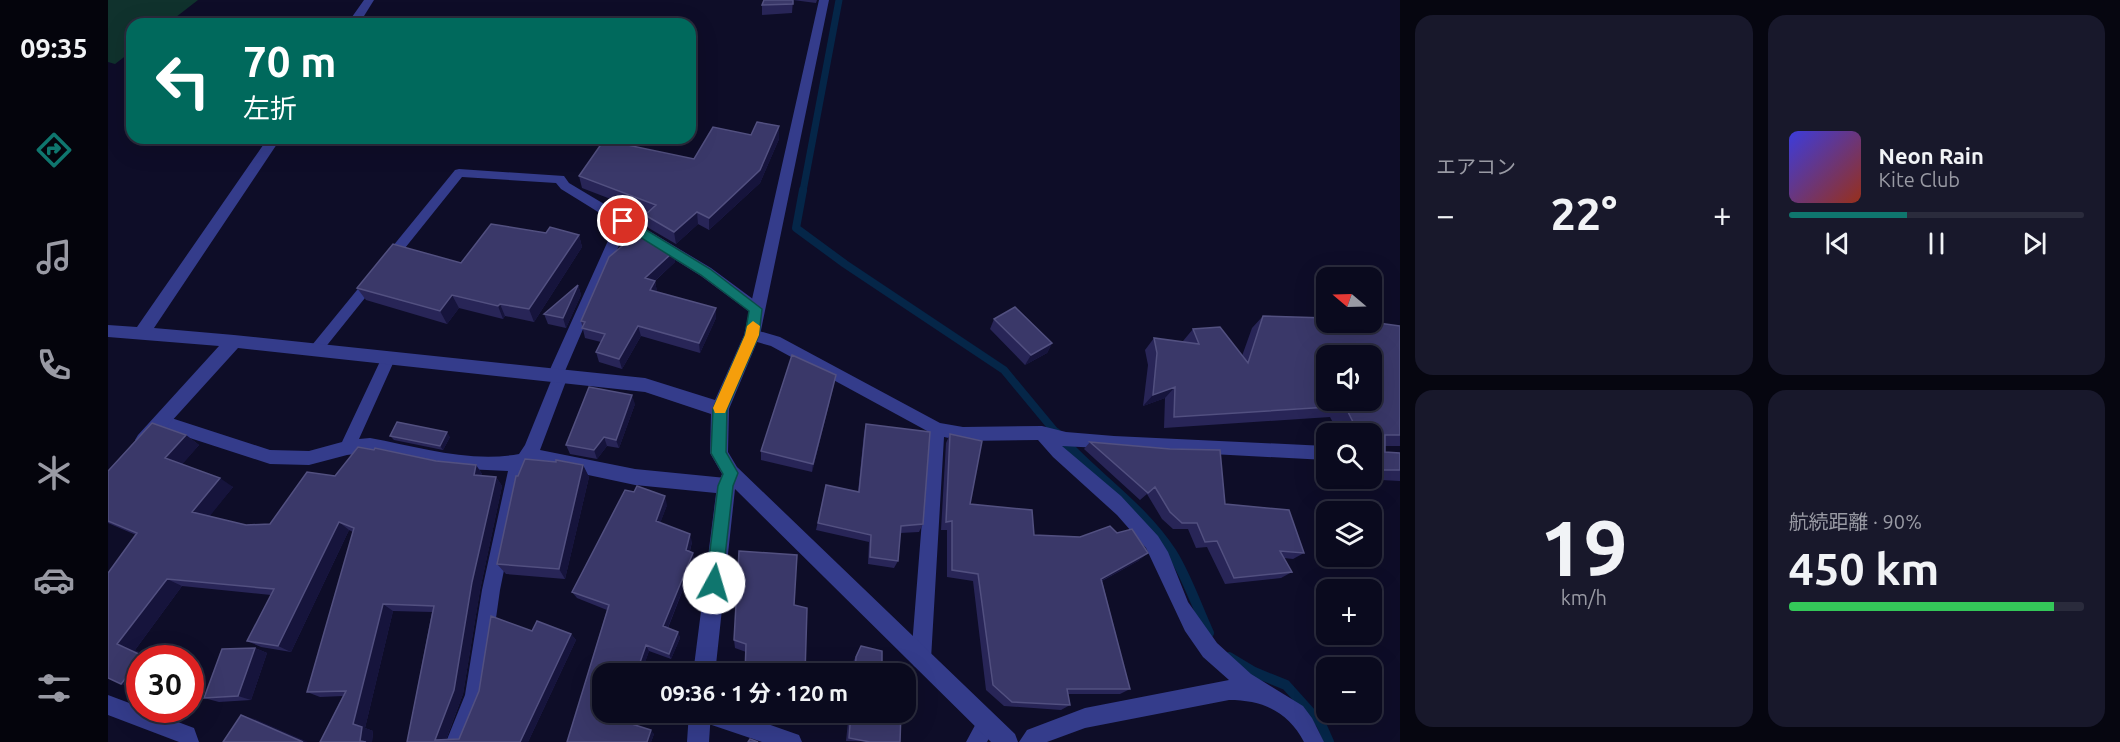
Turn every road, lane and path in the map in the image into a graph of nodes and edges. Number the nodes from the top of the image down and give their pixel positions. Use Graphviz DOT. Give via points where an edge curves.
graph roads {
  1 [pos="369,0"];
  2 [pos="824,0"];
  3 [pos="357,18"];
  4 [pos="271,144"];
  5 [pos="623,221"];
  6 [pos="756,309"];
  7 [pos="108,331"];
  8 [pos="142,333"];
  9 [pos="752,335"];
  10 [pos="234,341"];
  11 [pos="315,350"];
  12 [pos="388,359"];
  13 [pos="558,376"];
  14 [pos="720,409"];
  15 [pos="162,422"];
  16 [pos="937,429"];
  17 [pos="1045,435"];
  18 [pos="347,448"];
  19 [pos="131,453"];
  20 [pos="1316,453"];
  21 [pos="527,458"];
  22 [pos="728,480"];
  23 [pos="921,659"];
  24 [pos="705,663"];
  25 [pos="1268,695"];
  26 [pos="108,705"];
  27 [pos="699,723"];
  28 [pos="734,723"];
  29 [pos="987,723"];
  30 [pos="189,742"];
  31 [pos="456,742"];
  32 [pos="698,742"];
  33 [pos="792,742"];
  34 [pos="976,742"];
  35 [pos="1007,742"];
  36 [pos="1029,742"];
  37 [pos="1314,742"];
  1 -- 3 [label="street"];
  2 -- 6 [label="street"];
  4 -- 8 [label="street"];
  5 -- 6 [label="lane" via="706,272"];
  5 -- 11 [label="lane" via="565,186 560,179 459,172"];
  5 -- 13 [label="lane"];
  6 -- 9 [label="street"];
  7 -- 8 [label="street"];
  8 -- 10 [label="street"];
  9 -- 14 [label="street"];
  9 -- 16 [label="lane" via="775,341"];
  10 -- 11 [label="street"];
  10 -- 15 [label="street"];
  11 -- 12 [label="street"];
  12 -- 13 [label="street"];
  12 -- 18 [label="lane"];
  13 -- 14 [label="street" via="645,385"];
  13 -- 21 [label="lane"];
  14 -- 22 [label="street" via="719,453"];
  15 -- 18 [label="lane" via="270,457 309,458"];
  15 -- 19 [label="street"];
  16 -- 17 [label="lane" via="963,434"];
  16 -- 23 [label="lane"];
  17 -- 20 [label="lane" via="1227,450"];
  17 -- 25 [label="lane" via="1050,445 1110,497 1152,542 1182,607 1209,649"];
  18 -- 21 [label="lane" via="370,445 463,463 504,464"];
  21 -- 22 [label="lane" via="635,477"];
  21 -- 31 [label="lane" via="516,473 491,590 475,695"];
  22 -- 23 [label="street"];
  22 -- 24 [label="street"];
  23 -- 29 [label="street"];
  25 -- 36 [label="lane" via="1229,690 1173,700 1085,718"];
  25 -- 37 [label="lane" via="1296,712"];
  26 -- 30 [label="lane" via="187,735"];
  27 -- 32 [label="street"];
  28 -- 33 [label="lane"];
  29 -- 34 [label="lane"];
  29 -- 35 [label="street"];
}
